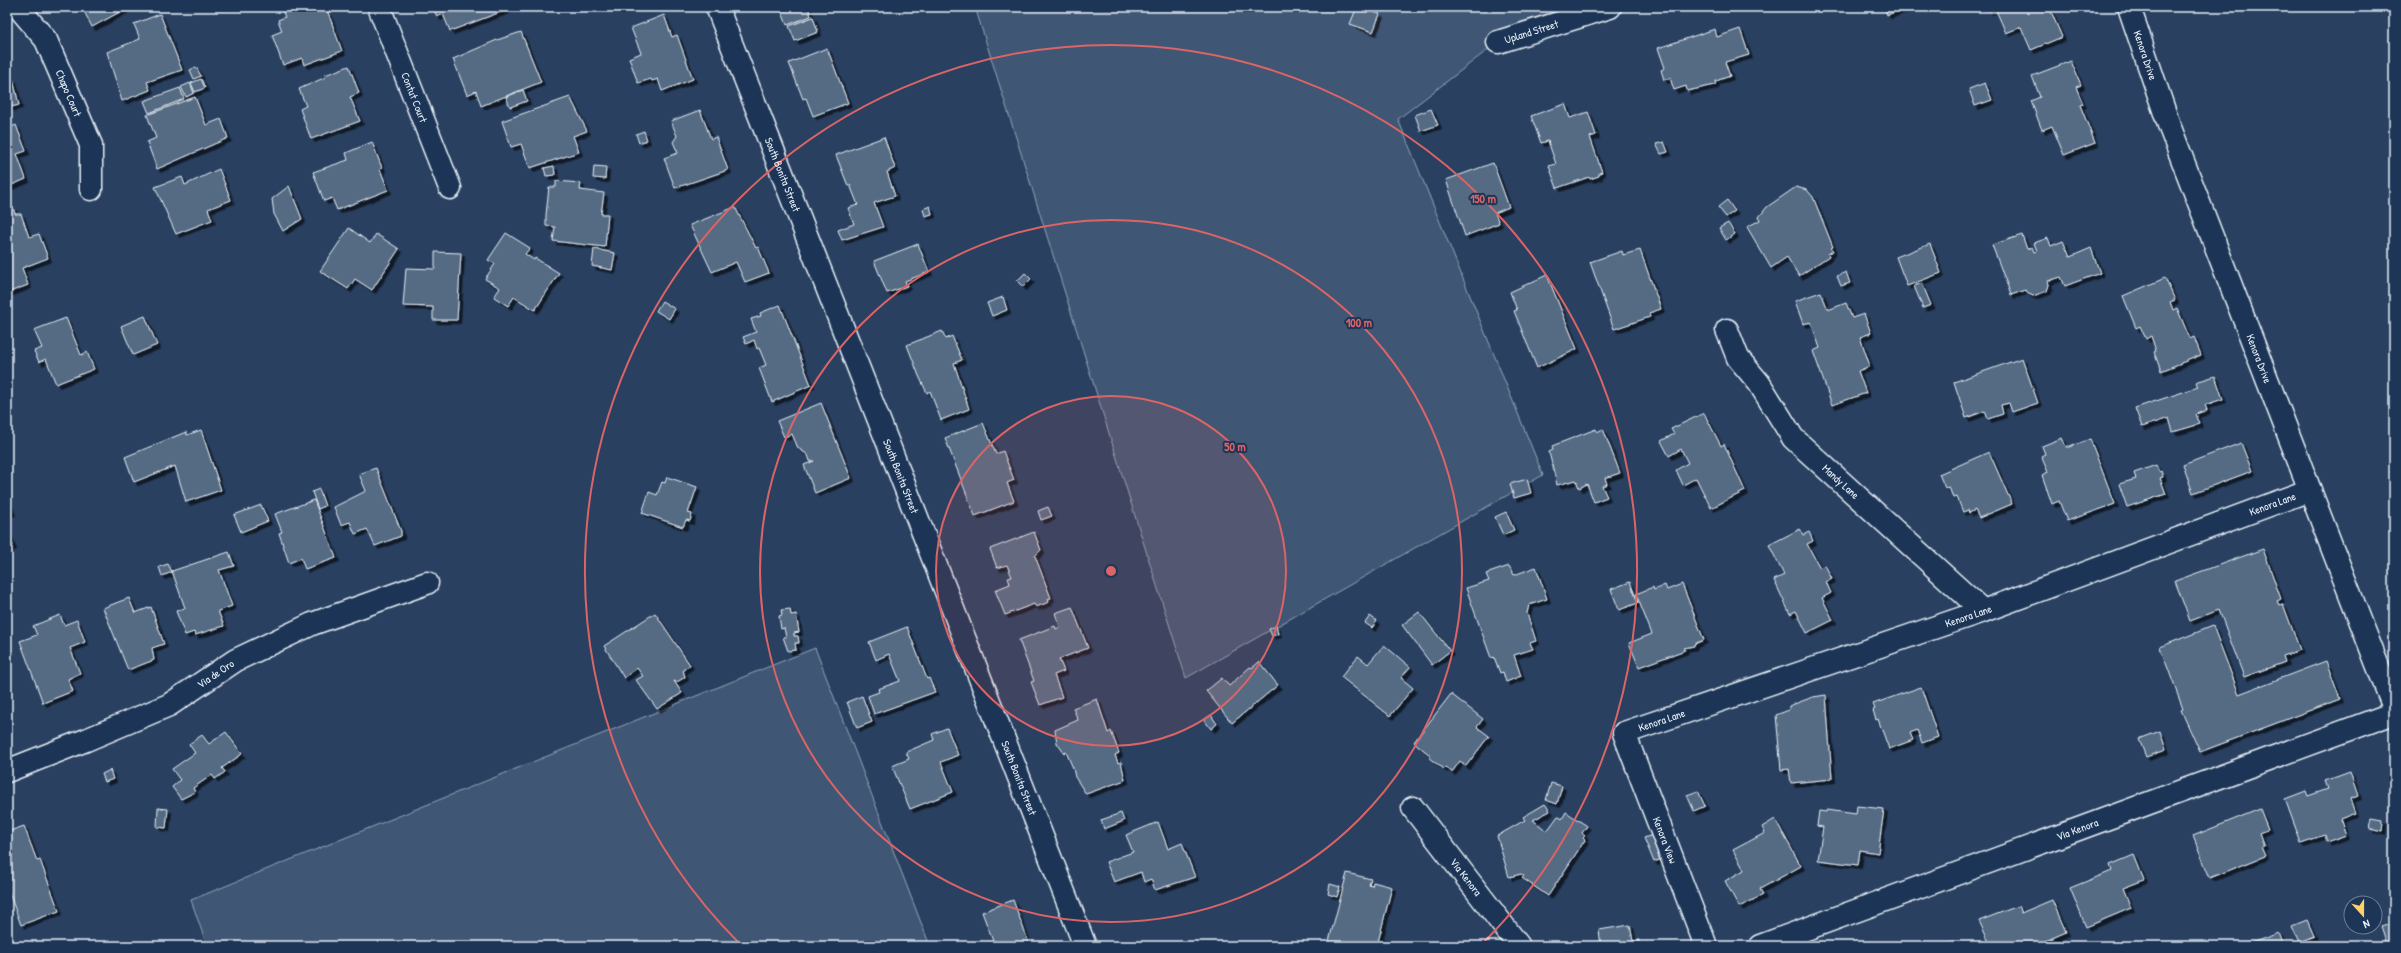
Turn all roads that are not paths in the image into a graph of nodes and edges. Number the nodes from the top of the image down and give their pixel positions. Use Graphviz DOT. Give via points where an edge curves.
graph roads {
  1 [pos="18,7"];
  2 [pos="379,7"];
  3 [pos="717,7"];
  4 [pos="1610,7"];
  5 [pos="2129,7"];
  6 [pos="1498,42"];
  7 [pos="450,188"];
  8 [pos="91,189"];
  9 [pos="1727,330"];
  10 [pos="2310,490"];
  11 [pos="426,584"];
  12 [pos="1983,611"];
  13 [pos="2394,708"];
  14 [pos="2394,713"];
  15 [pos="1624,733"];
  16 [pos="7,771"];
  17 [pos="1413,808"];
  18 [pos="1085,946"];
  19 [pos="1519,946"];
  20 [pos="1706,946"];
  21 [pos="1760,946"];
  1 -- 8 [label="street, Chapo Court" via="46,40 90,145"];
  2 -- 7 [label="street, Contut Court"];
  3 -- 18 [label="street, South Bonita Street"];
  4 -- 6 [label="street, Upland Street"];
  5 -- 10 [label="street, Kenora Drive" via="2168,125"];
  9 -- 12 [label="street, Mandy Lane" via="1738,358 1759,383 1793,438"];
  10 -- 12 [label="street, Kenora Lane"];
  10 -- 13 [label="street, Kenora Drive"];
  11 -- 16 [label="street, Via de Oro" via="312,624 236,660 169,705"];
  12 -- 15 [label="street, Kenora Lane"];
  14 -- 21 [label="street, Via Kenora"];
  15 -- 20 [label="street, Kenora View"];
  17 -- 19 [label="street, Via Kenora"];
}
